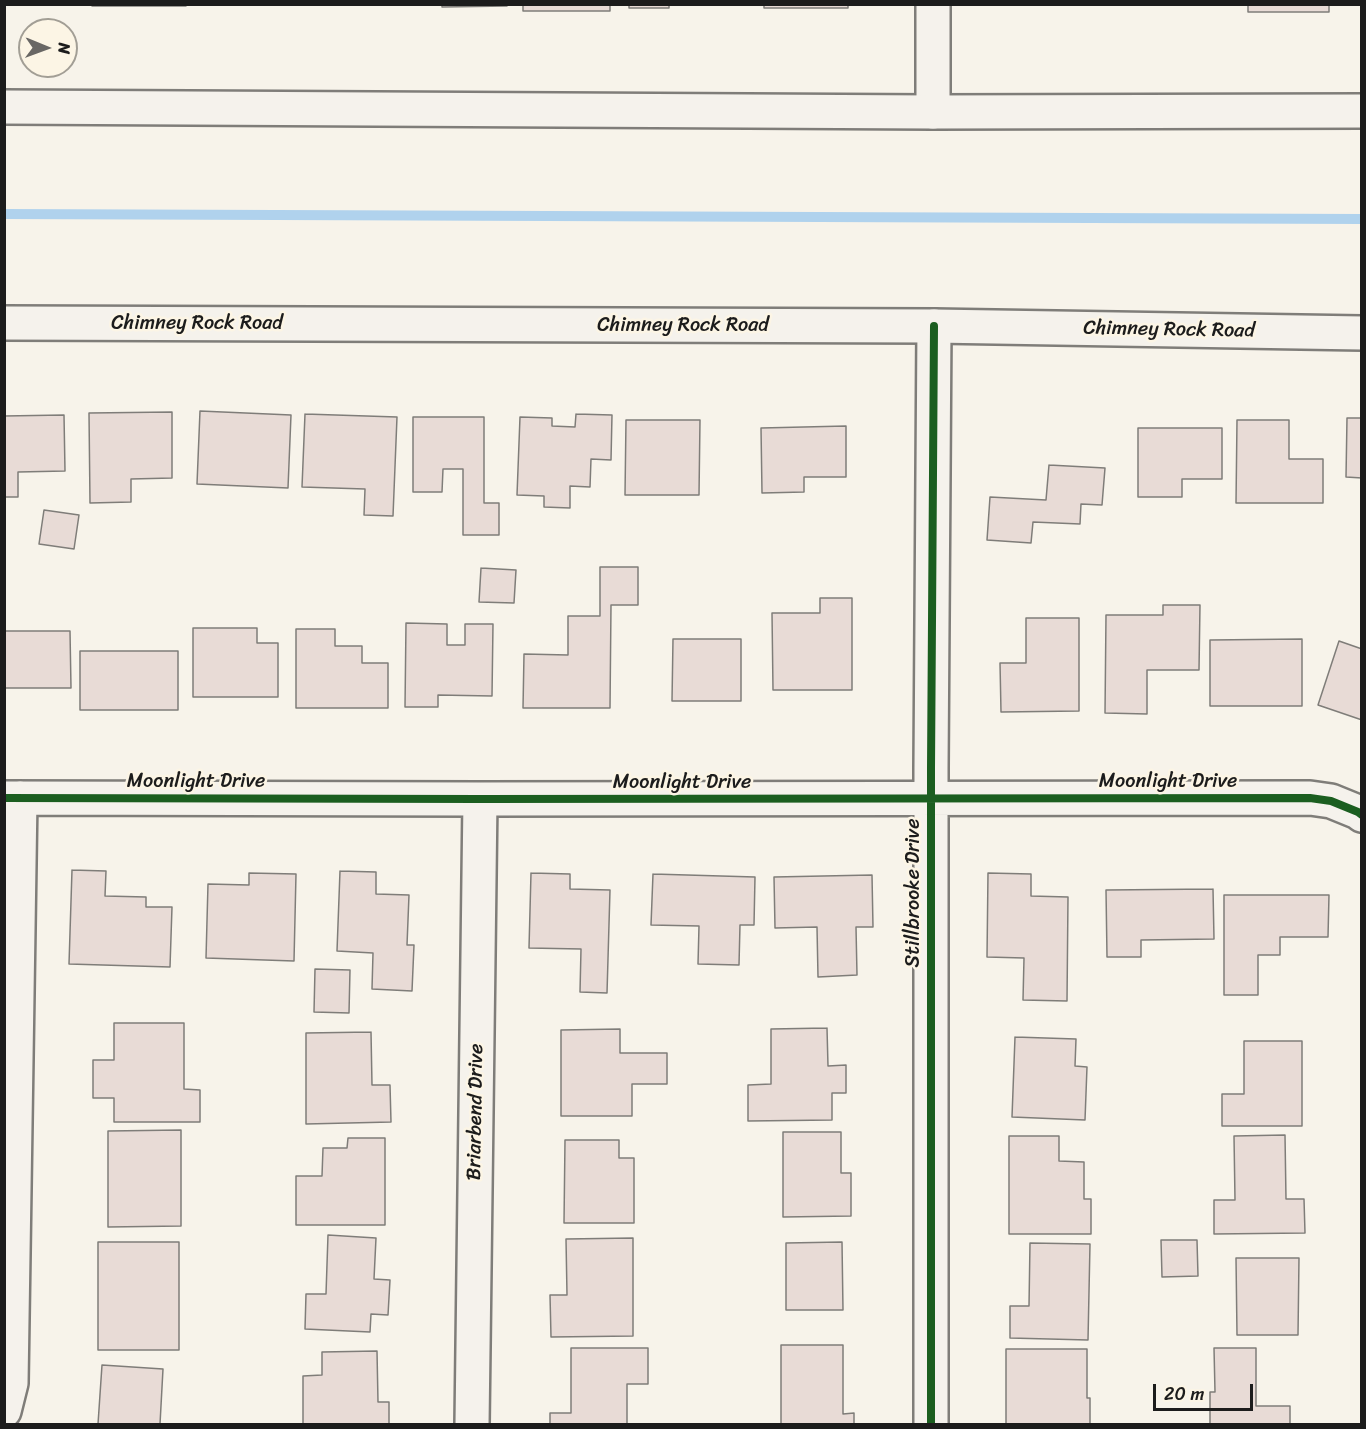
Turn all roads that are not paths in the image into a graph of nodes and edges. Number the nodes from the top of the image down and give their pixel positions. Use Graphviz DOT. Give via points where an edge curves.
graph roads {
  1 [pos="933,4"];
  2 [pos="4,107"];
  3 [pos="1362,111"];
  4 [pos="933,112"];
  5 [pos="4,323"];
  6 [pos="934,326"];
  7 [pos="1362,333"];
  8 [pos="12,798"];
  9 [pos="480,800"];
  10 [pos="931,800"];
  11 [pos="1360,814"];
  12 [pos="4,1411"];
  13 [pos="472,1425"];
  14 [pos="931,1425"];
  1 -- 4 [label="street"];
  2 -- 4 [label="street"];
  3 -- 4 [label="street"];
  5 -- 6 [label="street, Chimney Rock Road"];
  6 -- 7 [label="street, Chimney Rock Road"];
  6 -- 10 [label="street, Stillbrooke Drive"];
  8 -- 9 [label="street, Moonlight Drive"];
  8 -- 12 [label="street" via="11,1383"];
  9 -- 10 [label="street, Moonlight Drive"];
  9 -- 13 [label="street, Briarbend Drive"];
  10 -- 11 [label="street, Moonlight Drive" via="1310,798 1331,801"];
  10 -- 14 [label="street, Stillbrooke Drive"];
}
